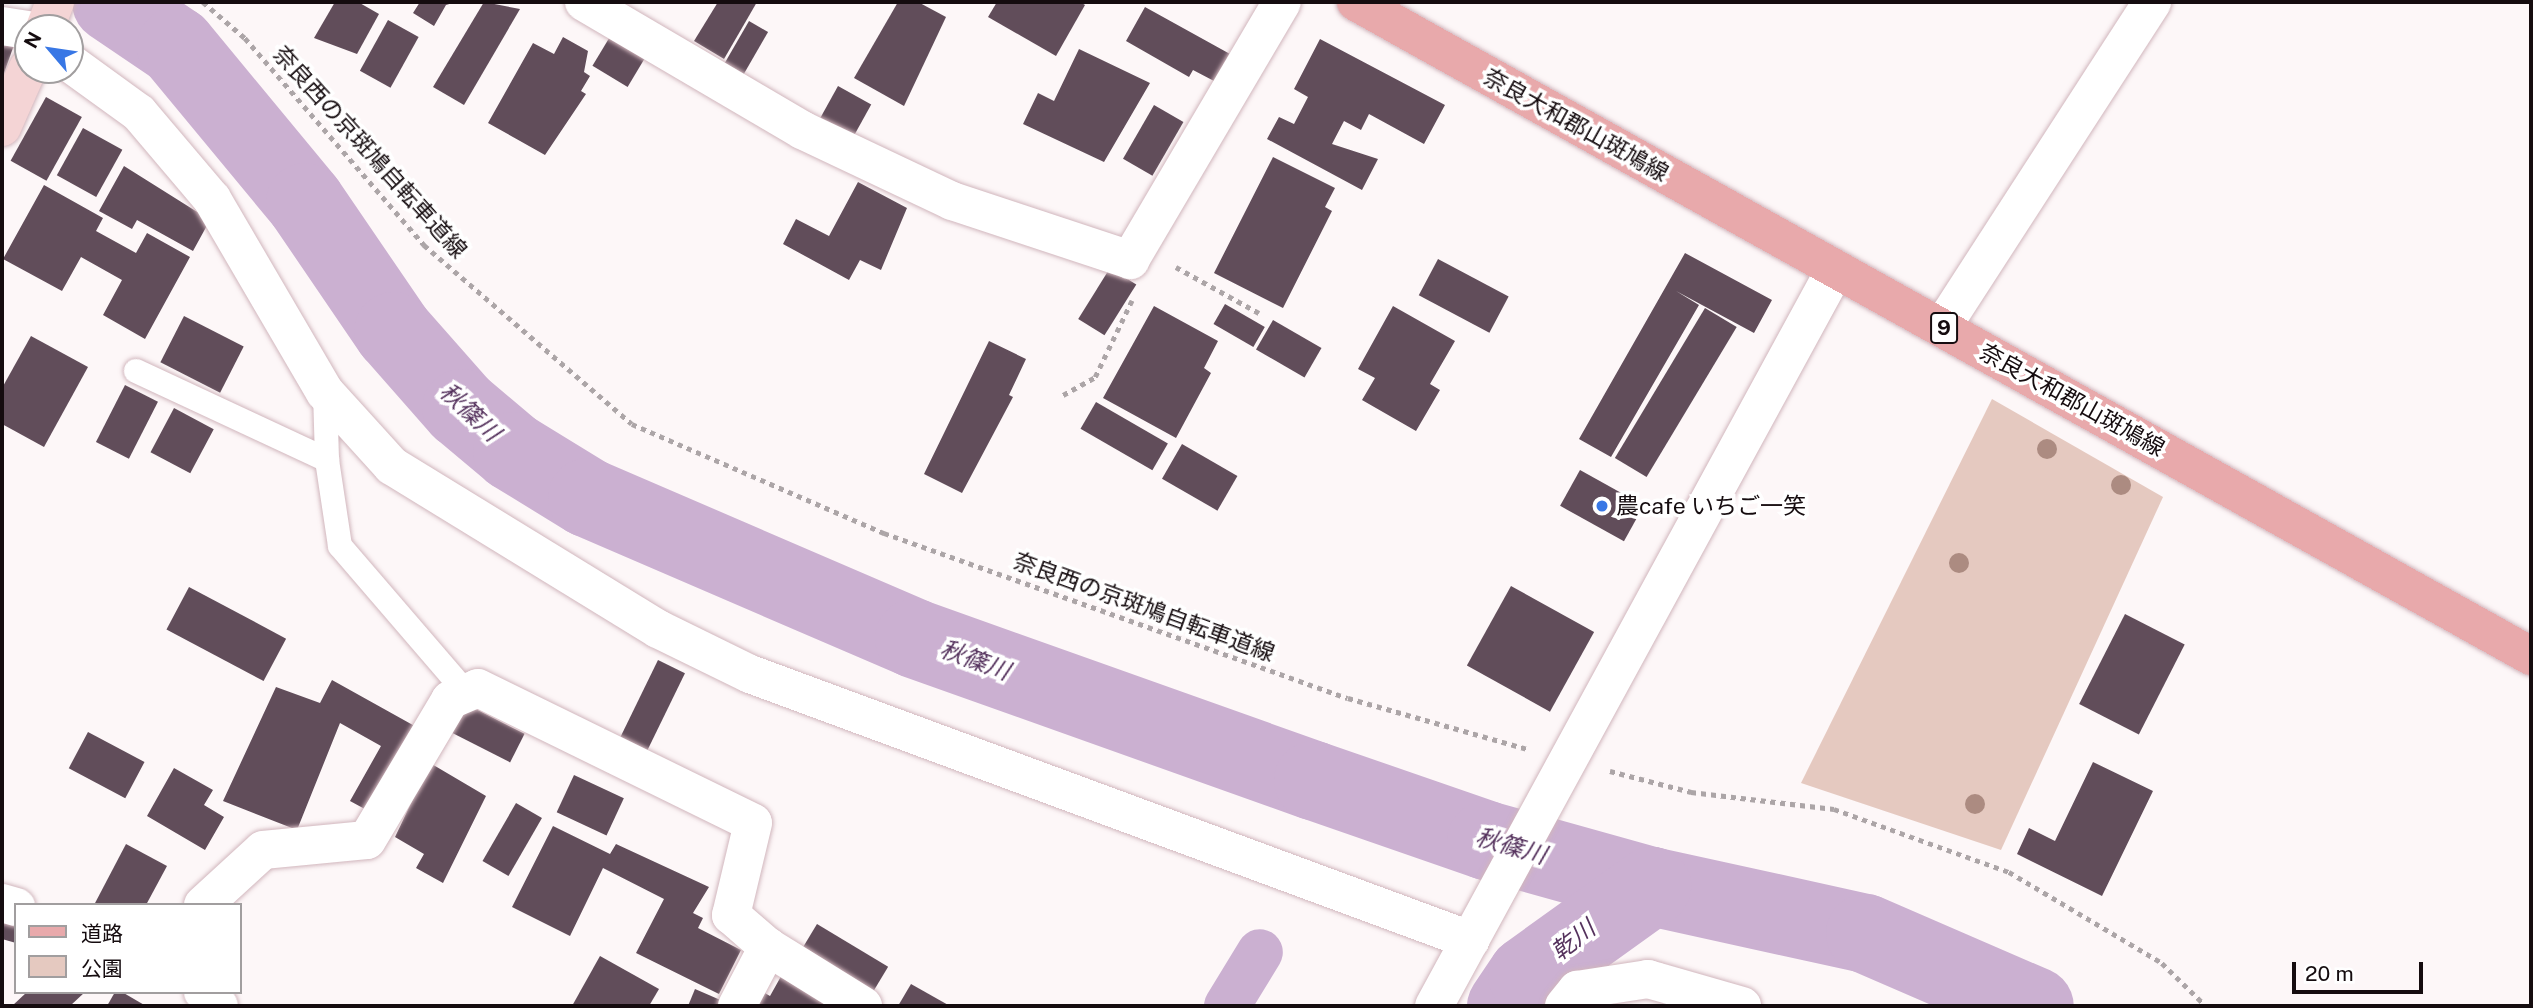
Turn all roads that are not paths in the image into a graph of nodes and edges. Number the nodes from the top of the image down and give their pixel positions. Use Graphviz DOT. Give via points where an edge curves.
graph roads {
  1 [pos="584,2"];
  2 [pos="1282,2"];
  3 [pos="1356,2"];
  4 [pos="2152,2"];
  5 [pos="84,73"];
  6 [pos="21,84"];
  7 [pos="2,127"];
  8 [pos="1835,270"];
  9 [pos="1942,327"];
  10 [pos="136,371"];
  11 [pos="326,392"];
  12 [pos="327,460"];
  13 [pos="2531,656"];
  14 [pos="464,690"];
  15 [pos="205,903"];
  16 [pos="1470,940"];
  17 [pos="768,947"];
  18 [pos="205,994"];
  19 [pos="219,1006"];
  20 [pos="737,1006"];
  21 [pos="863,1006"];
  22 [pos="1434,1006"];
  23 [pos="1564,1006"];
  24 [pos="1742,1006"];
  1 -- 2 [label="street" via="802,130 952,201 1130,260 1146,250"];
  3 -- 8 [label="main road, 奈良大和郡山斑鳩線 / 9"];
  4 -- 9 [label="street"];
  5 -- 11 [label="street" via="139,113 212,199"];
  6 -- 7 [label="main road"];
  8 -- 9 [label="main road, 奈良大和郡山斑鳩線 / 9"];
  8 -- 16 [label="street"];
  9 -- 13 [label="main road, 奈良大和郡山斑鳩線 / 9"];
  10 -- 12 [label="lane"];
  11 -- 12 [label="lane"];
  11 -- 16 [label="street" via="392,466 658,629 750,674"];
  12 -- 14 [label="lane" via="340,546"];
  14 -- 15 [label="street" via="450,700 367,840 263,850"];
  14 -- 17 [label="street" via="478,688 517,705 753,823 731,915"];
  16 -- 22 [label="street"];
  17 -- 20 [label="street"];
  17 -- 21 [label="street"];
  18 -- 19 [label="street"];
  23 -- 24 [label="street" via="1577,990 1648,979"];
}
